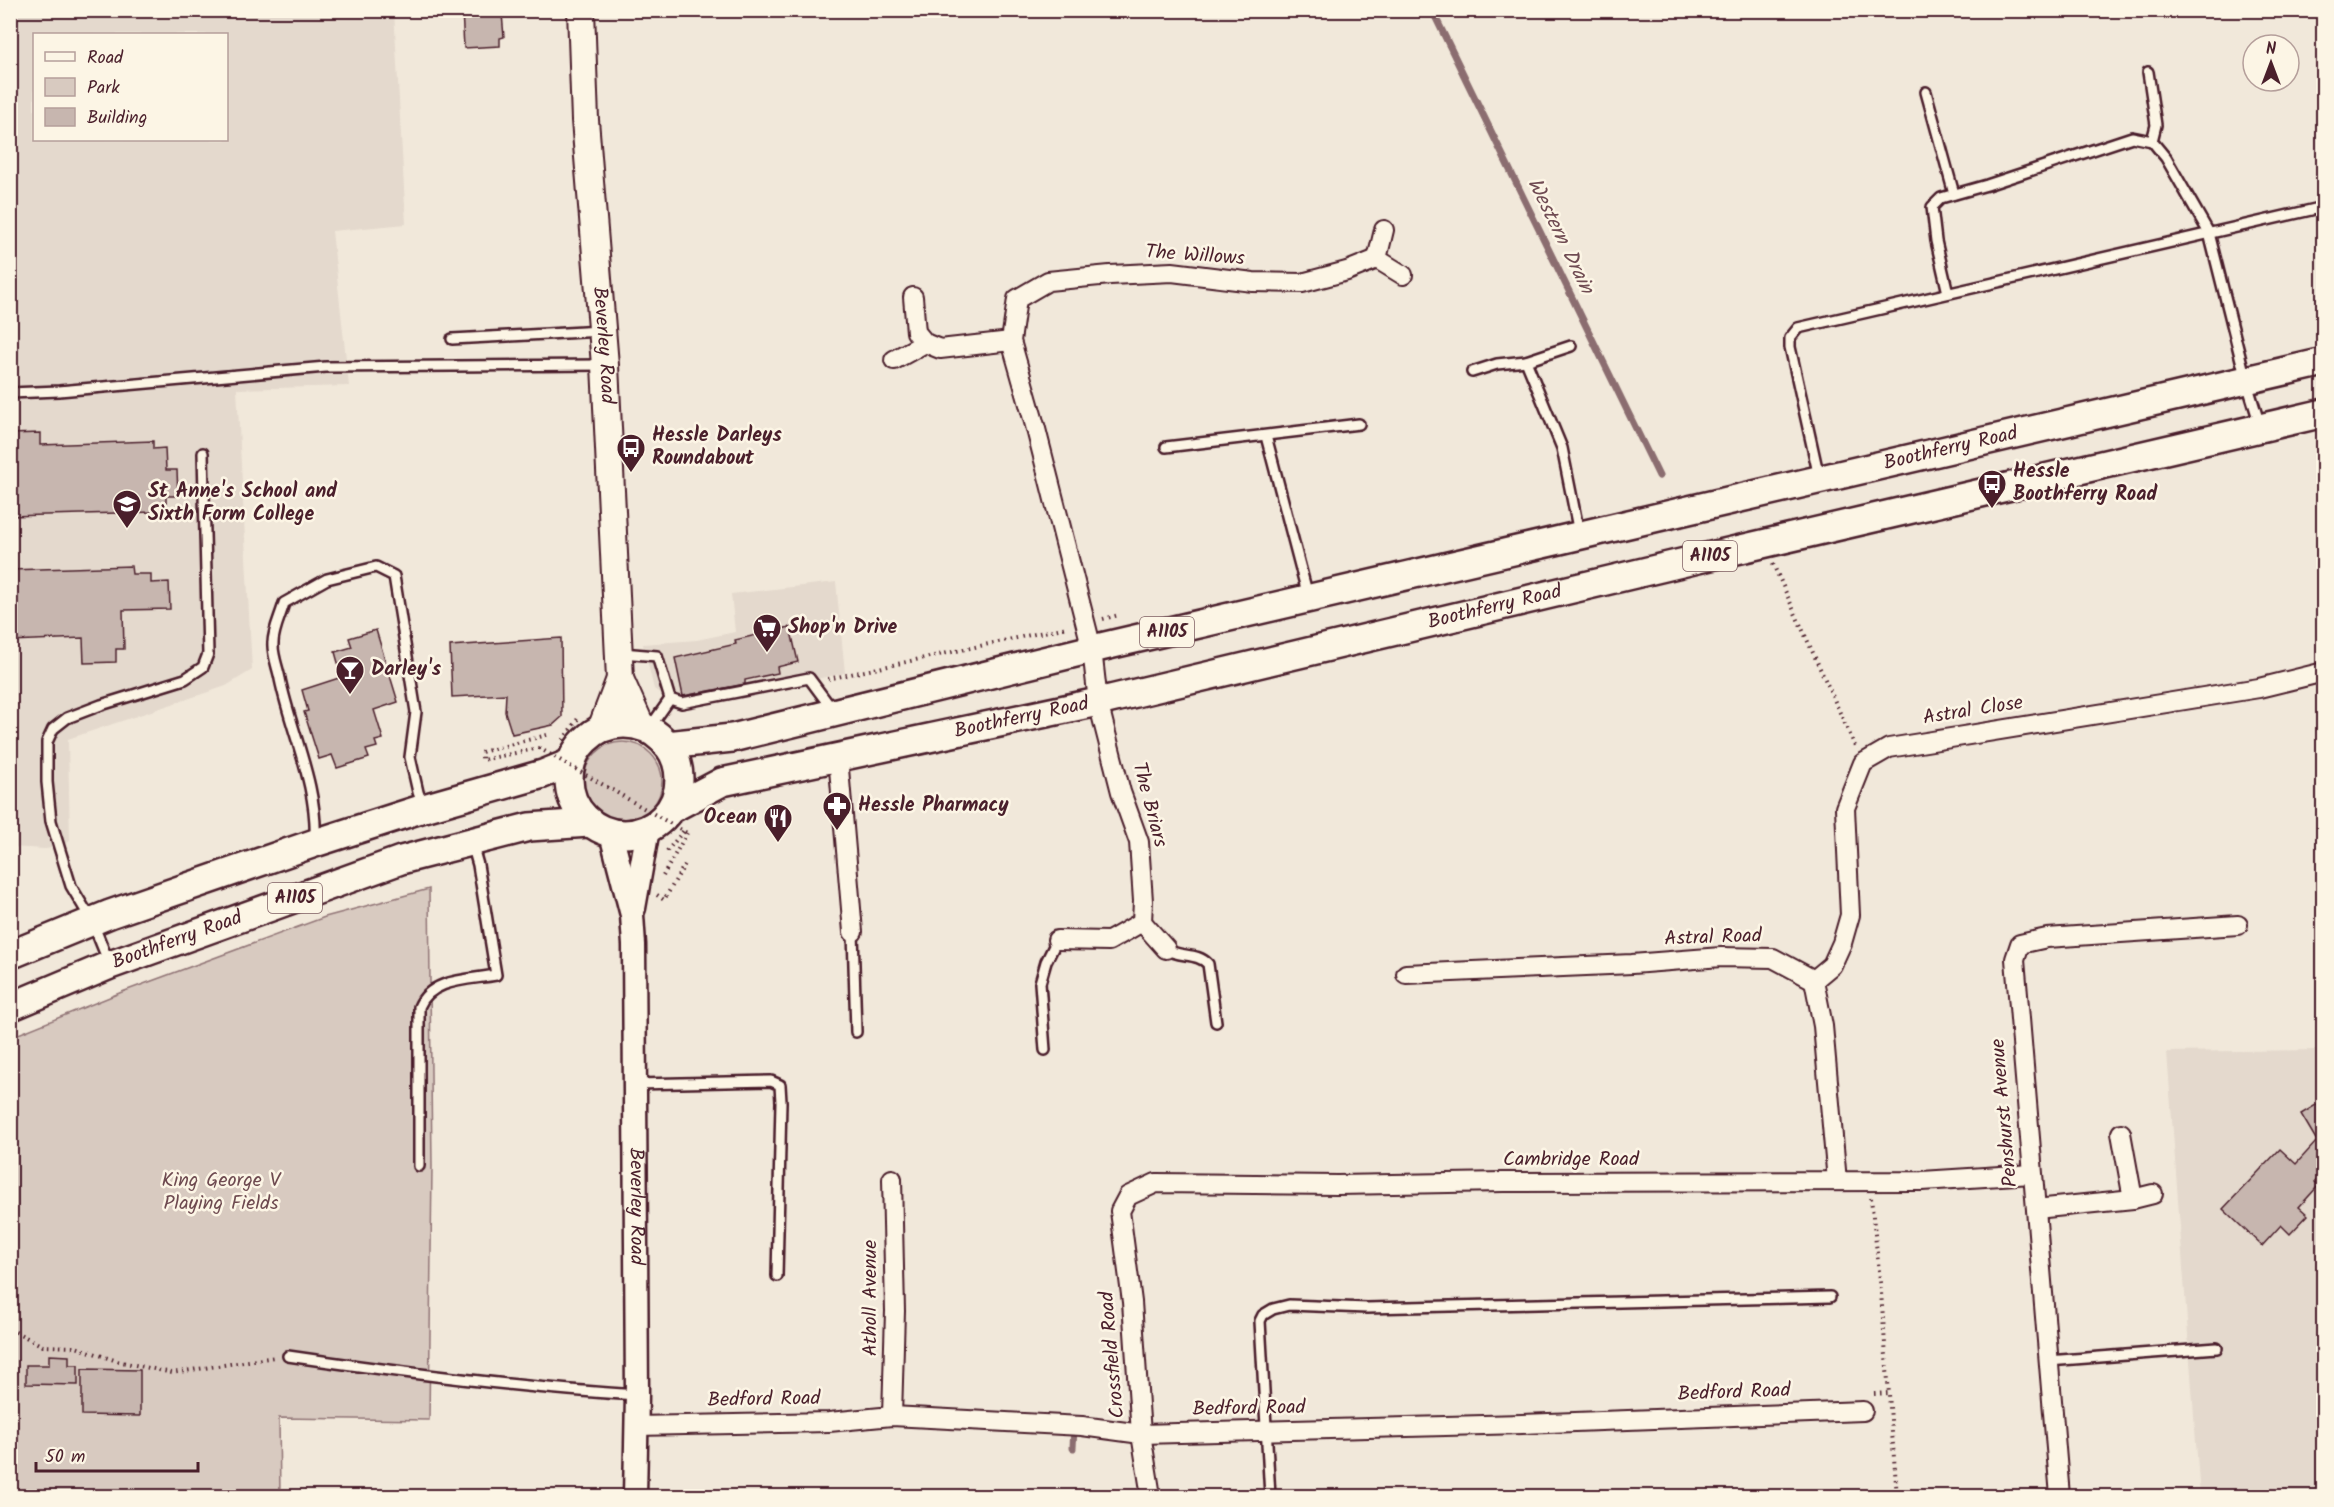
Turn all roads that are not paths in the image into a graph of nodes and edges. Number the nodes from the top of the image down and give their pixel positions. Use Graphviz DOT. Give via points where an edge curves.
graph roads {
  1 [pos="581,10"];
  2 [pos="2148,72"];
  3 [pos="1926,92"];
  4 [pos="2152,141"];
  5 [pos="1954,194"];
  6 [pos="2324,207"];
  7 [pos="1384,230"];
  8 [pos="2209,233"];
  9 [pos="1377,259"];
  10 [pos="1403,275"];
  11 [pos="1948,293"];
  12 [pos="913,297"];
  13 [pos="603,331"];
  14 [pos="452,339"];
  15 [pos="1011,341"];
  16 [pos="926,343"];
  17 [pos="1571,346"];
  18 [pos="894,360"];
  19 [pos="1526,361"];
  20 [pos="2324,362"];
  21 [pos="605,365"];
  22 [pos="1472,372"];
  23 [pos="2246,380"];
  24 [pos="10,393"];
  25 [pos="2322,420"];
  26 [pos="1359,424"];
  27 [pos="2261,428"];
  28 [pos="1266,436"];
  29 [pos="1166,447"];
  30 [pos="203,453"];
  31 [pos="1819,479"];
  32 [pos="1580,535"];
  33 [pos="1309,599"];
  34 [pos="1092,649"];
  35 [pos="620,653"];
  36 [pos="2324,672"];
  37 [pos="620,679"];
  38 [pos="670,699"];
  39 [pos="1098,702"];
  40 [pos="834,713"];
  41 [pos="601,729"];
  42 [pos="652,734"];
  43 [pos="838,757"];
  44 [pos="570,763"];
  45 [pos="424,808"];
  46 [pos="671,809"];
  47 [pos="600,828"];
  48 [pos="648,829"];
  49 [pos="472,842"];
  50 [pos="315,843"];
  51 [pos="632,915"];
  52 [pos="92,921"];
  53 [pos="1142,922"];
  54 [pos="2238,925"];
  55 [pos="853,932"];
  56 [pos="1057,940"];
  57 [pos="1166,950"];
  58 [pos="10,955"];
  59 [pos="110,965"];
  60 [pos="1406,974"];
  61 [pos="1814,980"];
  62 [pos="10,1007"];
  63 [pos="1216,1022"];
  64 [pos="856,1032"];
  65 [pos="1045,1050"];
  66 [pos="636,1084"];
  67 [pos="2121,1133"];
  68 [pos="419,1166"];
  69 [pos="2032,1174"];
  70 [pos="892,1179"];
  71 [pos="1837,1180"];
  72 [pos="2153,1194"];
  73 [pos="2133,1199"];
  74 [pos="2036,1209"];
  75 [pos="1120,1210"];
  76 [pos="777,1276"];
  77 [pos="1830,1297"];
  78 [pos="2217,1348"];
  79 [pos="288,1356"];
  80 [pos="2048,1361"];
  81 [pos="637,1395"];
  82 [pos="1863,1411"];
  83 [pos="892,1416"];
  84 [pos="636,1426"];
  85 [pos="1267,1431"];
  86 [pos="1141,1434"];
  87 [pos="635,1497"];
  88 [pos="1151,1497"];
  89 [pos="1270,1497"];
  90 [pos="2060,1497"];
  1 -- 13 [label="main road, Beverley Road" via="585,120"];
  2 -- 4 [label="lane" via="2156,125"];
  3 -- 5 [label="lane"];
  4 -- 5 [label="lane" via="2132,137"];
  4 -- 8 [label="lane"];
  5 -- 11 [label="lane" via="1941,198 1932,207 1935,241"];
  6 -- 8 [label="lane"];
  7 -- 9 [label="street"];
  8 -- 11 [label="lane"];
  8 -- 23 [label="lane"];
  9 -- 10 [label="street"];
  9 -- 15 [label="street, The Willows" via="1302,283 1254,282 1172,272 1048,281 1017,299"];
  11 -- 31 [label="lane" via="1798,328 1790,338"];
  12 -- 16 [label="street" via="916,332"];
  13 -- 14 [label="lane"];
  13 -- 21 [label="main road, Beverley Road"];
  15 -- 16 [label="street" via="940,349"];
  15 -- 34 [label="street, The Willows"];
  16 -- 18 [label="street"];
  17 -- 19 [label="lane"];
  19 -- 22 [label="lane"];
  19 -- 32 [label="lane" via="1562,448"];
  20 -- 23 [label="main road, Boothferry Road / A1105"];
  21 -- 24 [label="lane" via="326,367"];
  21 -- 35 [label="main road, Beverley Road"];
  23 -- 27 [label="lane"];
  23 -- 31 [label="main road, Boothferry Road / A1105"];
  25 -- 27 [label="main road, Boothferry Road / A1105"];
  26 -- 28 [label="lane"];
  27 -- 39 [label="main road, Boothferry Road / A1105"];
  28 -- 29 [label="lane"];
  28 -- 33 [label="lane"];
  30 -- 52 [label="lane" via="208,654 203,667 185,679 67,718 53,729 47,742 51,821 71,886"];
  31 -- 32 [label="main road, Boothferry Road / A1105"];
  32 -- 33 [label="main road, Boothferry Road / A1105"];
  33 -- 34 [label="main road, Boothferry Road / A1105"];
  34 -- 39 [label="street, The Briars"];
  34 -- 40 [label="main road, Boothferry Road / A1105"];
  35 -- 37 [label="main road, Beverley Road"];
  35 -- 38 [label="lane" via="657,656"];
  36 -- 61 [label="street, Astral Close" via="2259,688 1888,748 1863,762 1845,808 1850,915 1832,965"];
  37 -- 41 [label="main road, Beverley Road"];
  37 -- 42 [label="main road, Beverley Road"];
  38 -- 40 [label="lane" via="682,703 809,678"];
  38 -- 42 [label="lane"];
  39 -- 43 [label="main road, Boothferry Road / A1105"];
  39 -- 53 [label="street, The Briars" via="1121,792 1139,842"];
  40 -- 42 [label="main road, Boothferry Road / A1105" via="732,738"];
  41 -- 42 [label="main road" via="627,724"];
  41 -- 44 [label="main road" via="577,749"];
  42 -- 46 [label="main road" via="676,759 678,793"];
  43 -- 46 [label="main road, Boothferry Road / A1105" via="722,782"];
  43 -- 55 [label="street"];
  44 -- 45 [label="main road, A1105"];
  44 -- 47 [label="main road" via="570,796 578,811"];
  45 -- 50 [label="main road, A1105"];
  45 -- 50 [label="lane" via="410,757 416,712 394,576 376,567 327,579 284,603 272,644 310,792"];
  46 -- 48 [label="main road"];
  47 -- 48 [label="main road" via="630,834"];
  47 -- 49 [label="main road, Boothferry Road / A1105" via="529,826"];
  47 -- 51 [label="street, Beverley Road"];
  48 -- 51 [label="street, Beverley Road"];
  49 -- 59 [label="main road, Boothferry Road / A1105" via="401,861"];
  49 -- 68 [label="lane" via="496,975 437,986 424,996 419,1007"];
  50 -- 52 [label="main road, A1105"];
  51 -- 66 [label="street, Beverley Road"];
  52 -- 58 [label="main road, A1105"];
  52 -- 59 [label="lane"];
  53 -- 56 [label="street" via="1109,941"];
  53 -- 57 [label="street"];
  54 -- 69 [label="street, Penshurst Avenue" via="2047,938 2020,944 2015,959"];
  55 -- 64 [label="lane"];
  56 -- 65 [label="lane" via="1040,983"];
  57 -- 63 [label="lane" via="1203,959 1208,964"];
  59 -- 62 [label="main road, Boothferry Road / A1105"];
  60 -- 61 [label="street, Astral Road" via="1721,957 1773,958"];
  61 -- 71 [label="street" via="1823,1026"];
  66 -- 76 [label="lane" via="771,1081 780,1085"];
  66 -- 81 [label="street, Beverley Road"];
  67 -- 73 [label="street"];
  69 -- 71 [label="street, Cambridge Road" via="1922,1181"];
  69 -- 74 [label="street, Penshurst Avenue"];
  70 -- 83 [label="street, Atholl Avenue"];
  71 -- 75 [label="street, Cambridge Road" via="1156,1183 1128,1196"];
  72 -- 73 [label="street"];
  73 -- 74 [label="street"];
  74 -- 80 [label="street, Penshurst Avenue"];
  75 -- 86 [label="street, Crossfield Road" via="1132,1302"];
  77 -- 85 [label="lane" via="1379,1308 1289,1305 1273,1309 1260,1321"];
  78 -- 80 [label="lane"];
  79 -- 81 [label="lane" via="544,1389"];
  80 -- 90 [label="street, Penshurst Avenue"];
  81 -- 84 [label="street, Beverley Road"];
  82 -- 85 [label="street, Bedford Road"];
  83 -- 84 [label="street, Bedford Road" via="829,1422"];
  83 -- 86 [label="street, Bedford Road" via="1082,1426"];
  84 -- 87 [label="street, Beverley Road"];
  85 -- 86 [label="street, Bedford Road"];
  85 -- 89 [label="lane"];
  86 -- 88 [label="street, Crossfield Road"];
}
